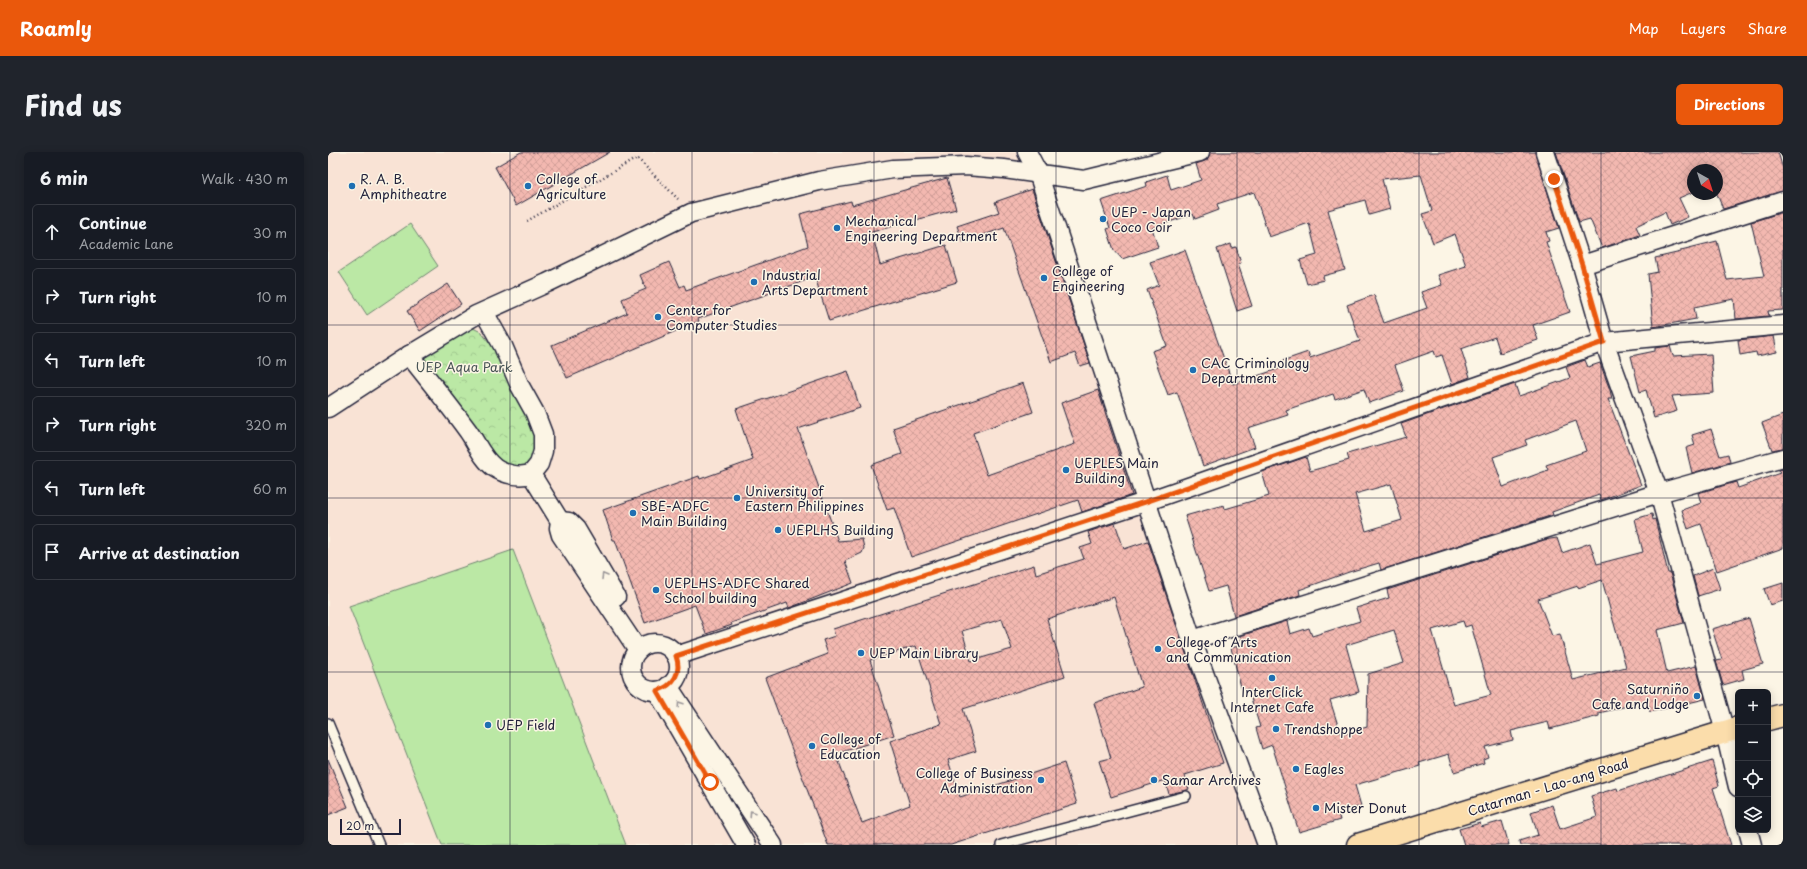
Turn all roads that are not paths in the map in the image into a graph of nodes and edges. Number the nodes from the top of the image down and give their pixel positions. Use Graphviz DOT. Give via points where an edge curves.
graph roads {
  1 [pos="1027,152"];
  2 [pos="1200,152"];
  3 [pos="1546,152"];
  4 [pos="1038,174"];
  5 [pos="1783,200"];
  6 [pos="1582,265"];
  7 [pos="484,312"];
  8 [pos="1783,325"];
  9 [pos="1604,342"];
  10 [pos="409,355"];
  11 [pos="328,408"];
  12 [pos="1783,458"];
  13 [pos="531,474"];
  14 [pos="1659,493"];
  15 [pos="1145,502"];
  16 [pos="1192,640"];
  17 [pos="642,648"];
  18 [pos="676,656"];
  19 [pos="662,688"];
  20 [pos="1783,714"];
  21 [pos="1771,718"];
  22 [pos="328,723"];
  23 [pos="1732,730"];
  24 [pos="1735,761"];
  25 [pos="725,773"];
  26 [pos="710,782"];
  27 [pos="1186,796"];
  28 [pos="1749,833"];
  29 [pos="379,845"];
  30 [pos="746,845"];
  31 [pos="773,845"];
  32 [pos="1001,845"];
  33 [pos="1267,845"];
  34 [pos="1358,845"];
  35 [pos="1752,845"];
  1 -- 4 [label="street"];
  2 -- 4 [label="street" via="1084,180"];
  3 -- 6 [label="street"];
  4 -- 7 [label="street" via="966,166 893,169 819,182 691,212"];
  4 -- 15 [label="street"];
  5 -- 6 [label="street"];
  6 -- 9 [label="street"];
  7 -- 10 [label="street"];
  7 -- 13 [label="street" via="543,434 540,464"];
  8 -- 9 [label="street"];
  9 -- 14 [label="street"];
  9 -- 15 [label="street"];
  10 -- 11 [label="street"];
  10 -- 13 [label="street" via="495,468 509,474"];
  12 -- 14 [label="street"];
  13 -- 17 [label="street" via="560,521 569,522 576,529"];
  14 -- 16 [label="street"];
  14 -- 23 [label="street"];
  15 -- 16 [label="street"];
  15 -- 18 [label="street"];
  16 -- 33 [label="street"];
  17 -- 18 [label="street" via="657,643 665,645"];
  17 -- 19 [label="street" via="632,659 632,674 642,687"];
  18 -- 19 [label="street" via="676,678"];
  25 -- 19 [label="street, one-way"];
  19 -- 26 [label="street"];
  20 -- 21 [label="main road"];
  22 -- 29 [label="lane"];
  23 -- 24 [label="street"];
  23 -- 34 [label="main road, Catarman - Lao-ang Road"];
  25 -- 26 [label="street"];
  31 -- 25 [label="street, one-way"];
  26 -- 30 [label="street"];
  27 -- 32 [label="lane"];
  28 -- 35 [label="street"];
}
